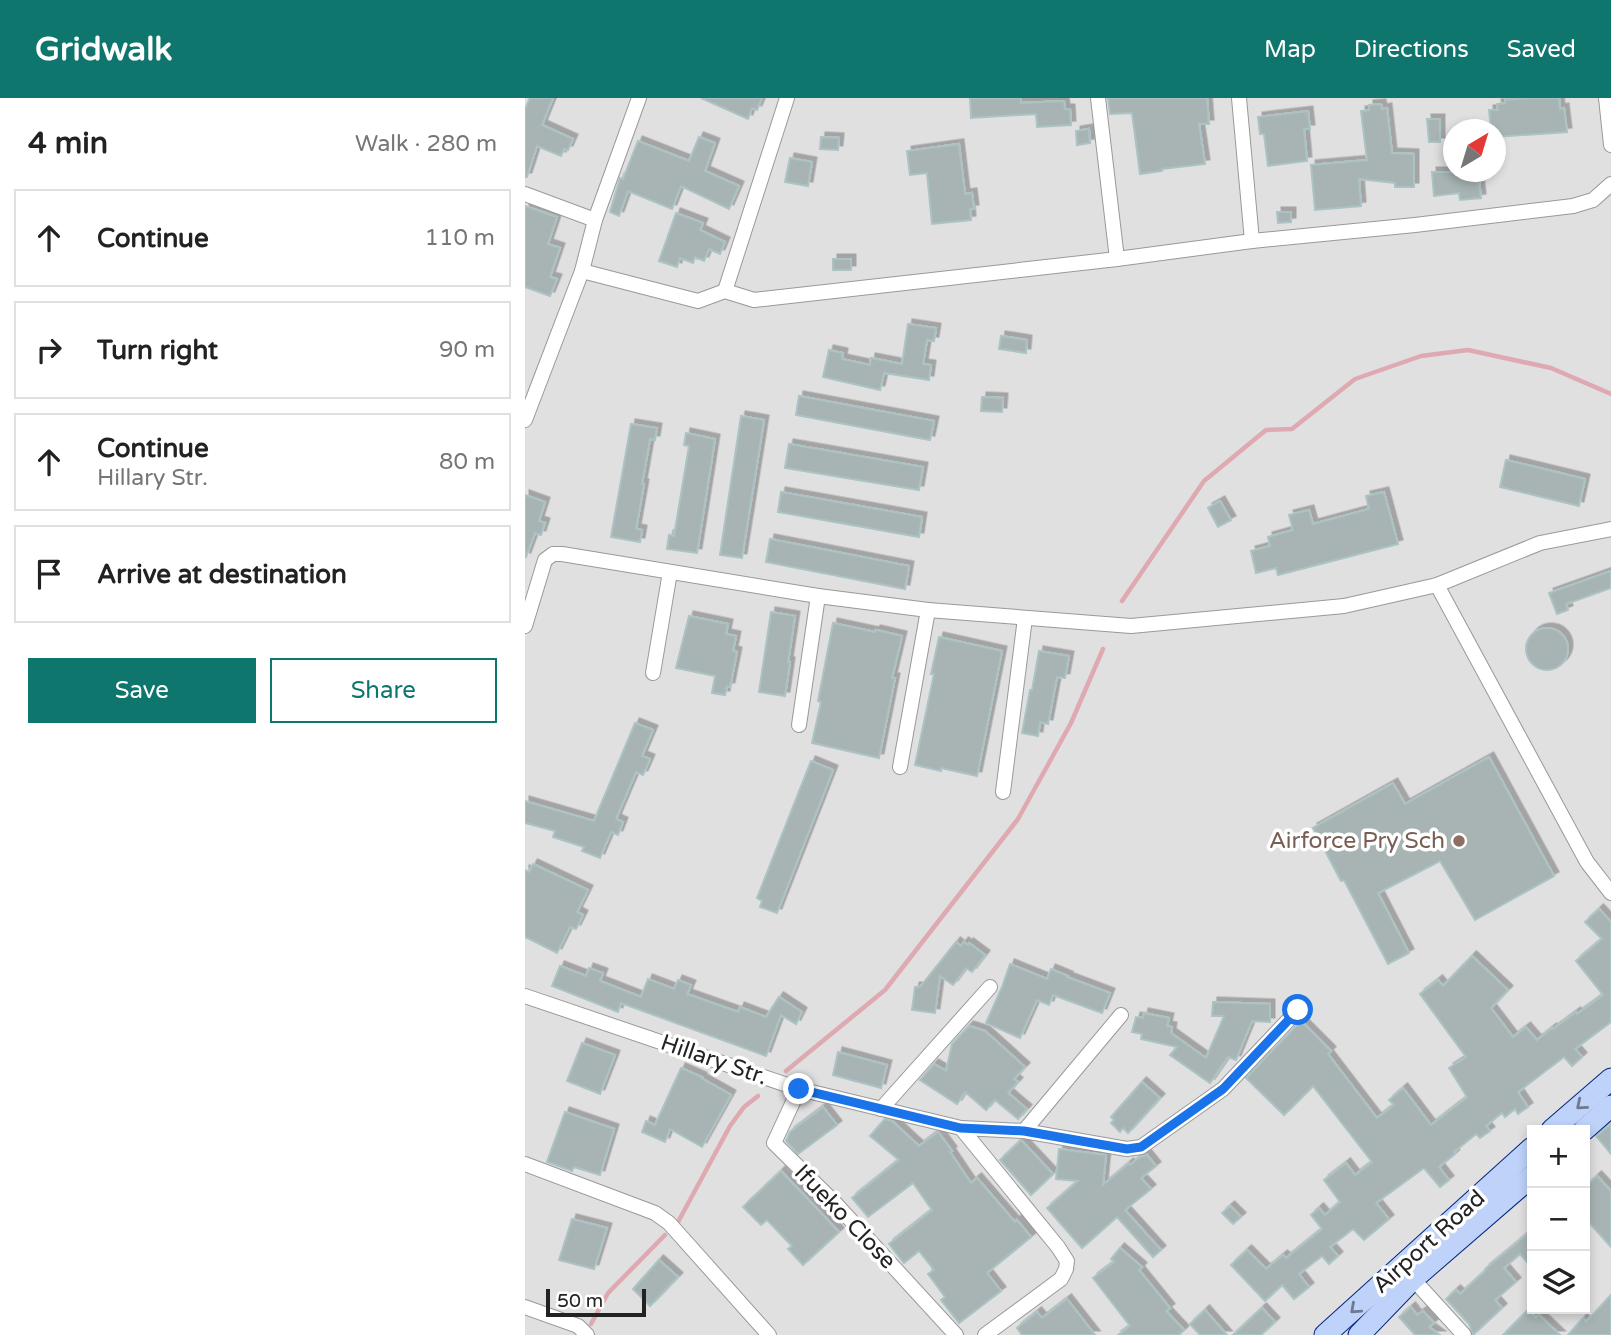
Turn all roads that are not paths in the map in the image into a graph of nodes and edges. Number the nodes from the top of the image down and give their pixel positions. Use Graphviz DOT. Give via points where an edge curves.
graph roads {
  1 [pos="639,98"];
  2 [pos="787,98"];
  3 [pos="1098,98"];
  4 [pos="1242,98"];
  5 [pos="1606,98"];
  6 [pos="1611,145"];
  7 [pos="1611,184"];
  8 [pos="525,194"];
  9 [pos="595,220"];
  10 [pos="1252,241"];
  11 [pos="1117,259"];
  12 [pos="582,271"];
  13 [pos="725,290"];
  14 [pos="525,420"];
  15 [pos="1611,529"];
  16 [pos="670,572"];
  17 [pos="1437,585"];
  18 [pos="818,596"];
  19 [pos="928,610"];
  20 [pos="1025,618"];
  21 [pos="525,626"];
  22 [pos="653,673"];
  23 [pos="799,725"];
  24 [pos="899,767"];
  25 [pos="1003,792"];
  26 [pos="1611,893"];
  27 [pos="990,987"];
  28 [pos="525,996"];
  29 [pos="1298,1010"];
  30 [pos="1121,1015"];
  31 [pos="1611,1079"];
  32 [pos="799,1089"];
  33 [pos="1611,1106"];
  34 [pos="881,1109"];
  35 [pos="1558,1125"];
  36 [pos="1590,1125"];
  37 [pos="961,1128"];
  38 [pos="1024,1131"];
  39 [pos="1527,1153"];
  40 [pos="525,1164"];
  41 [pos="1527,1180"];
  42 [pos="1413,1279"];
  43 [pos="525,1307"];
  44 [pos="990,1334"];
  45 [pos="587,1335"];
  46 [pos="768,1335"];
  47 [pos="956,1335"];
  48 [pos="1325,1335"];
  49 [pos="1359,1335"];
  50 [pos="1464,1335"];
  1 -- 9 [label="street"];
  2 -- 13 [label="street"];
  3 -- 11 [label="street"];
  4 -- 10 [label="street"];
  5 -- 6 [label="street"];
  7 -- 10 [label="street" via="1593,200 1573,206"];
  8 -- 9 [label="street"];
  9 -- 12 [label="street"];
  10 -- 11 [label="street"];
  11 -- 13 [label="street" via="754,300"];
  12 -- 13 [label="street" via="698,301"];
  12 -- 14 [label="street"];
  15 -- 17 [label="street" via="1540,543"];
  16 -- 18 [label="street"];
  16 -- 21 [label="street" via="553,554 545,561"];
  16 -- 22 [label="street"];
  17 -- 20 [label="street" via="1344,606 1131,626"];
  17 -- 26 [label="street" via="1587,862"];
  18 -- 19 [label="street"];
  18 -- 23 [label="street"];
  19 -- 20 [label="street"];
  19 -- 24 [label="street"];
  20 -- 25 [label="street"];
  27 -- 34 [label="street"];
  28 -- 32 [label="street, Hillary Str."];
  29 -- 38 [label="street, Hillary Str." via="1223,1089 1141,1147 1127,1149"];
  30 -- 38 [label="street"];
  31 -- 35 [label="main road, one-way"];
  32 -- 34 [label="street, Hillary Str."];
  32 -- 47 [label="street, Ifueko Close" via="774,1143"];
  33 -- 36 [label="main road"];
  34 -- 37 [label="street, Hillary Str."];
  37 -- 38 [label="street, Hillary Str."];
  37 -- 44 [label="street" via="1067,1261 1061,1279"];
  39 -- 48 [label="main road, Airport Road, one-way"];
  40 -- 46 [label="street" via="655,1213"];
  41 -- 42 [label="main road, Airport Road"];
  42 -- 49 [label="main road, Airport Road"];
  42 -- 50 [label="street"];
  43 -- 45 [label="street" via="578,1326"];
}
